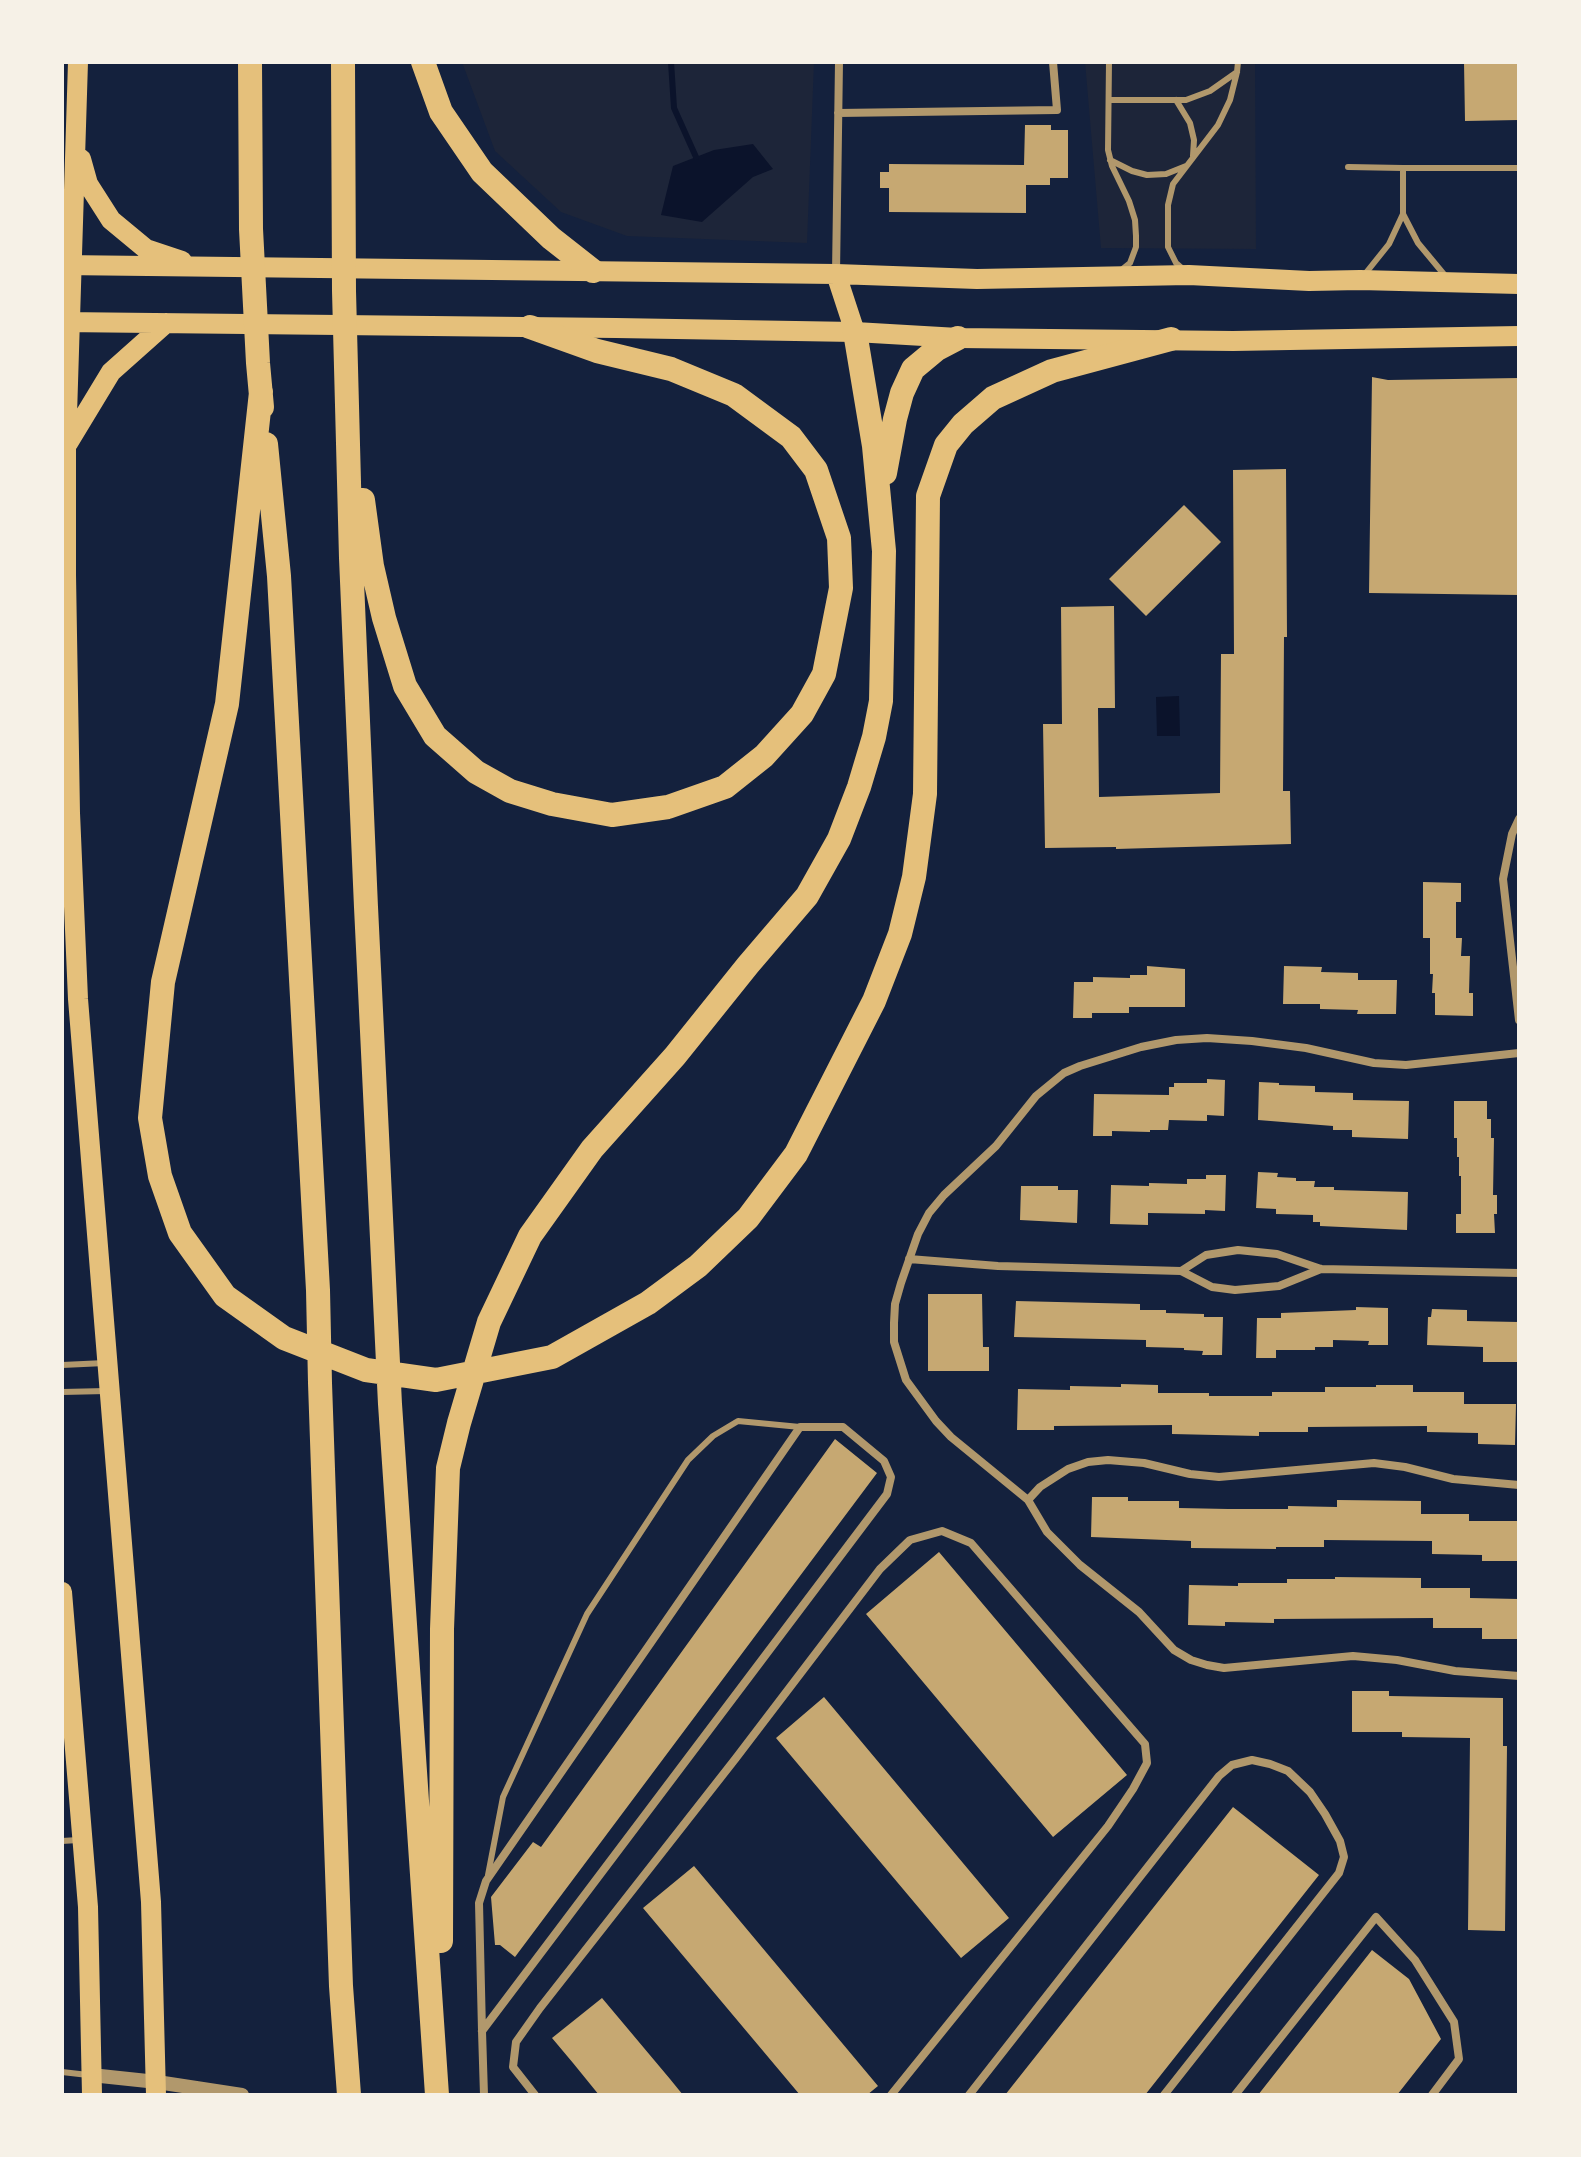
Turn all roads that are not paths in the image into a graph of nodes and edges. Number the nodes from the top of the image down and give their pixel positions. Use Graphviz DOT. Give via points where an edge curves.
graph roads {
  1 [pos="78,62"];
  2 [pos="250,62"];
  3 [pos="343,62"];
  4 [pos="423,62"];
  5 [pos="839,62"];
  6 [pos="1053,62"];
  7 [pos="1109,62"];
  8 [pos="1238,62"];
  9 [pos="1237,72"];
  10 [pos="1109,100"];
  11 [pos="1176,100"];
  12 [pos="838,113"];
  13 [pos="76,144"];
  14 [pos="1192,158"];
  15 [pos="1110,160"];
  16 [pos="1186,166"];
  17 [pos="1348,167"];
  18 [pos="1403,168"];
  19 [pos="1519,168"];
  20 [pos="1403,214"];
  21 [pos="67,265"];
  22 [pos="200,267"];
  23 [pos="593,271"];
  24 [pos="836,274"];
  25 [pos="1189,275"];
  26 [pos="1114,277"];
  27 [pos="1360,280"];
  28 [pos="1453,283"];
  29 [pos="1519,284"];
  30 [pos="66,322"];
  31 [pos="166,323"];
  32 [pos="530,327"];
  33 [pos="855,332"];
  34 [pos="1519,336"];
  35 [pos="958,338"];
  36 [pos="1171,339"];
  37 [pos="346,364"];
  38 [pos="261,392"];
  39 [pos="66,447"];
  40 [pos="880,503"];
  41 [pos="1519,819"];
  42 [pos="1519,1020"];
  43 [pos="1519,1053"];
  44 [pos="909,1259"];
  45 [pos="1321,1269"];
  46 [pos="1181,1271"];
  47 [pos="1519,1273"];
  48 [pos="108,1363"];
  49 [pos="62,1365"];
  50 [pos="110,1390"];
  51 [pos="62,1392"];
  52 [pos="800,1427"];
  53 [pos="1519,1485"];
  54 [pos="1028,1500"];
  55 [pos="62,1592"];
  56 [pos="1519,1676"];
  57 [pos="72,1840"];
  58 [pos="486,1881"];
  59 [pos="482,2031"];
  60 [pos="62,2072"];
  61 [pos="91,2085"];
  62 [pos="157,2089"];
  63 [pos="348,2090"];
  64 [pos="242,2095"];
  65 [pos="439,2095"];
  66 [pos="484,2095"];
  67 [pos="535,2095"];
  68 [pos="891,2095"];
  69 [pos="969,2095"];
  70 [pos="1164,2095"];
  71 [pos="1235,2095"];
  72 [pos="1432,2095"];
  1 -- 13 [label="main road"];
  2 -- 38 [label="highway" via="251,229"];
  3 -- 37 [label="highway"];
  4 -- 23 [label="highway" via="441,112 482,172"];
  5 -- 12 [label="street"];
  6 -- 12 [label="street" via="1057,110"];
  7 -- 10 [label="lane"];
  8 -- 9 [label="lane"];
  9 -- 11 [label="lane" via="1210,91"];
  9 -- 14 [label="lane" via="1218,125"];
  10 -- 11 [label="lane"];
  10 -- 15 [label="lane"];
  11 -- 14 [label="lane" via="1190,123"];
  12 -- 24 [label="street"];
  13 -- 21 [label="main road"];
  13 -- 22 [label="main road" via="88,184 111,220 146,249"];
  14 -- 16 [label="lane"];
  15 -- 16 [label="lane" via="1147,175"];
  15 -- 26 [label="lane" via="1129,201 1136,236 1130,263"];
  16 -- 25 [label="lane" via="1173,184 1167,228 1168,247"];
  17 -- 18 [label="lane"];
  18 -- 19 [label="lane"];
  18 -- 20 [label="lane"];
  20 -- 27 [label="lane" via="1389,244"];
  20 -- 28 [label="lane" via="1432,263"];
  21 -- 22 [label="main road"];
  21 -- 30 [label="main road"];
  22 -- 23 [label="main road"];
  23 -- 24 [label="main road"];
  24 -- 26 [label="main road"];
  24 -- 33 [label="main road"];
  25 -- 26 [label="main road"];
  25 -- 27 [label="main road"];
  27 -- 28 [label="main road"];
  28 -- 29 [label="main road"];
  30 -- 31 [label="main road"];
  30 -- 39 [label="main road"];
  31 -- 32 [label="main road"];
  31 -- 39 [label="main road" via="111,372"];
  32 -- 33 [label="main road"];
  32 -- 37 [label="highway" via="671,369 734,395 791,437 816,470 839,538 841,588 824,674 802,714 764,756 725,787 668,807 612,815 510,791 476,772 435,736 405,686 384,618 372,566"];
  33 -- 35 [label="main road"];
  33 -- 40 [label="highway"];
  34 -- 36 [label="main road"];
  35 -- 36 [label="main road"];
  35 -- 40 [label="highway" via="913,369 895,419"];
  36 -- 38 [label="highway" via="1052,371 993,398 946,445 928,496 925,794 914,877 900,934 874,1001 796,1154 748,1218 698,1266 648,1303 552,1357 436,1380 366,1370 284,1338 225,1296 180,1233 160,1176 150,1118 163,982 227,704"];
  37 -- 65 [label="highway" via="390,1404"];
  38 -- 63 [label="highway" via="279,576 318,1290"];
  39 -- 48 [label="main road" via="74,999"];
  40 -- 65 [label="highway" via="881,701 863,774 839,839 807,896 592,1149 530,1236 489,1322 459,1423 448,1468 442,1629"];
  41 -- 42 [label="street" via="1503,879"];
  43 -- 44 [label="street" via="1397,1065 1279,1044 1207,1038 1141,1047 1080,1066 1036,1096 996,1146 944,1195 929,1213"];
  44 -- 46 [label="street"];
  44 -- 54 [label="street" via="894,1323 906,1380 951,1437"];
  45 -- 46 [label="street" via="1279,1286 1235,1290 1212,1287"];
  45 -- 46 [label="street" via="1277,1254 1238,1250 1206,1255"];
  45 -- 47 [label="street"];
  48 -- 49 [label="lane"];
  48 -- 50 [label="main road"];
  50 -- 51 [label="lane"];
  50 -- 62 [label="main road" via="151,1902"];
  52 -- 58 [label="street"];
  52 -- 58 [label="lane" via="738,1421 688,1460 587,1614 503,1797"];
  52 -- 59 [label="street" via="843,1427 855,1435 884,1461 891,1477 887,1494"];
  53 -- 54 [label="street" via="1374,1463 1219,1477 1108,1460 1068,1469"];
  54 -- 56 [label="street" via="1064,1550 1191,1660 1224,1668 1353,1656"];
  55 -- 57 [label="main road"];
  57 -- 61 [label="main road" via="88,1907"];
  58 -- 59 [label="street" via="479,1903"];
  59 -- 66 [label="street"];
  60 -- 61 [label="lane"];
  61 -- 62 [label="street"];
  62 -- 64 [label="street"];
  67 -- 68 [label="street" via="513,2067 516,2042 540,2008 880,1569 910,1540 942,1531 971,1543 1145,1744 1147,1763 1108,1826"];
  69 -- 70 [label="street" via="1219,1776 1232,1765 1252,1760 1270,1764 1288,1771 1325,1814 1344,1857 1339,1873"];
  71 -- 72 [label="street" via="1376,1917 1415,1960 1454,2022 1459,2059"];
}
